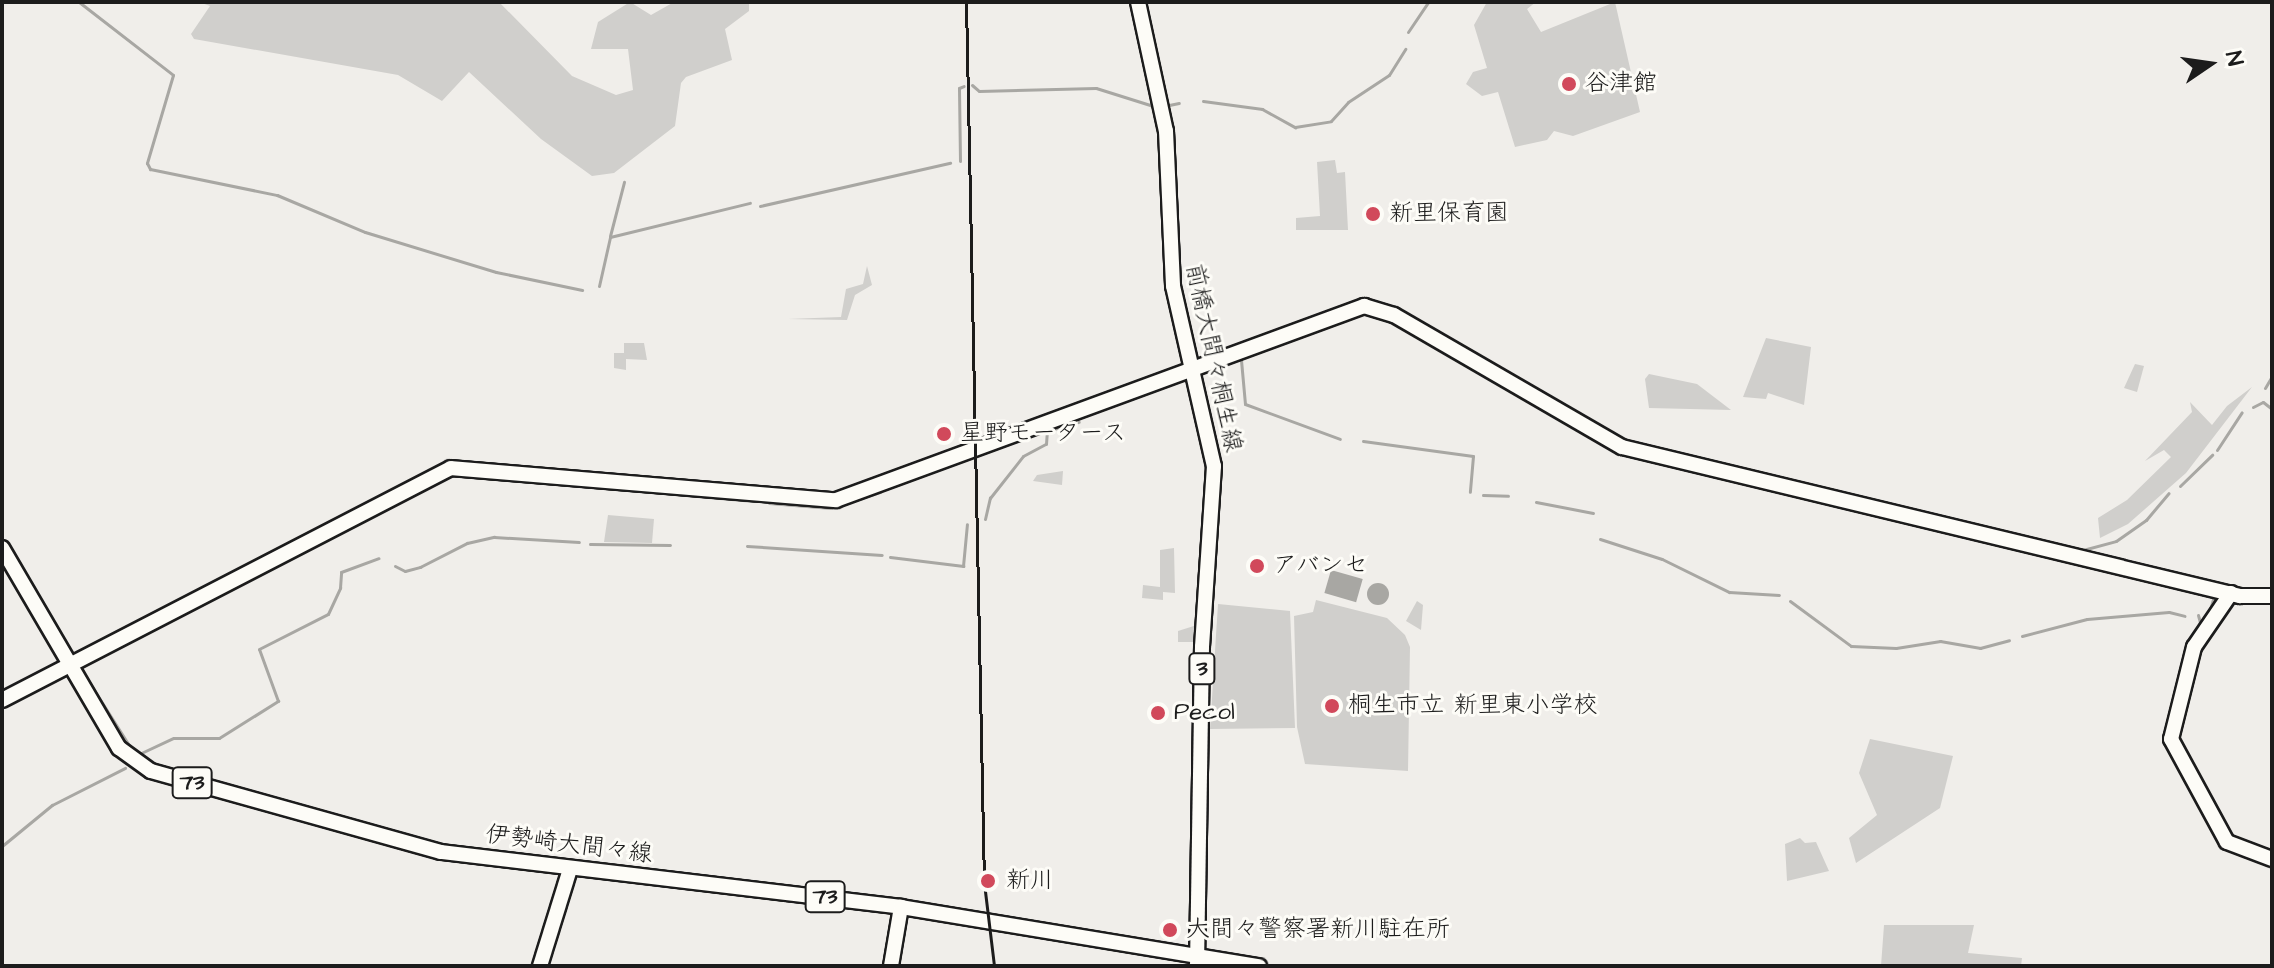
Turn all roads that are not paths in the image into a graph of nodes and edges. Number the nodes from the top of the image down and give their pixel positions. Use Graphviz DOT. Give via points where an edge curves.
graph roads {
  1 [pos="1138,2"];
  2 [pos="1191,367"];
  3 [pos="2,548"];
  4 [pos="2231,593"];
  5 [pos="2272,596"];
  6 [pos="69,663"];
  7 [pos="2,700"];
  8 [pos="2272,859"];
  9 [pos="570,869"];
  10 [pos="901,907"];
  11 [pos="1197,962"];
  12 [pos="540,966"];
  13 [pos="891,966"];
  14 [pos="1259,966"];
  1 -- 2 [label="street, 前橋大間々桐生線 / 3" via="1165,122 1170,268"];
  2 -- 4 [label="street" via="1345,310 1377,308 1622,447"];
  2 -- 6 [label="street" via="836,500 451,468"];
  2 -- 11 [label="street, 前橋大間々桐生線 / 3" via="1210,442 1214,487 1202,647"];
  3 -- 6 [label="street, 伊勢崎大間々線 / 73"];
  4 -- 5 [label="street"];
  4 -- 8 [label="street" via="2194,647 2171,739 2227,842"];
  6 -- 7 [label="street"];
  6 -- 9 [label="street, 伊勢崎大間々線 / 73" via="123,753 151,771 433,850"];
  9 -- 10 [label="street, 伊勢崎大間々線 / 73"];
  9 -- 12 [label="street"];
  10 -- 11 [label="street, 伊勢崎大間々線 / 73"];
  10 -- 13 [label="street"];
  11 -- 14 [label="street, 伊勢崎大間々線 / 73"];
}
